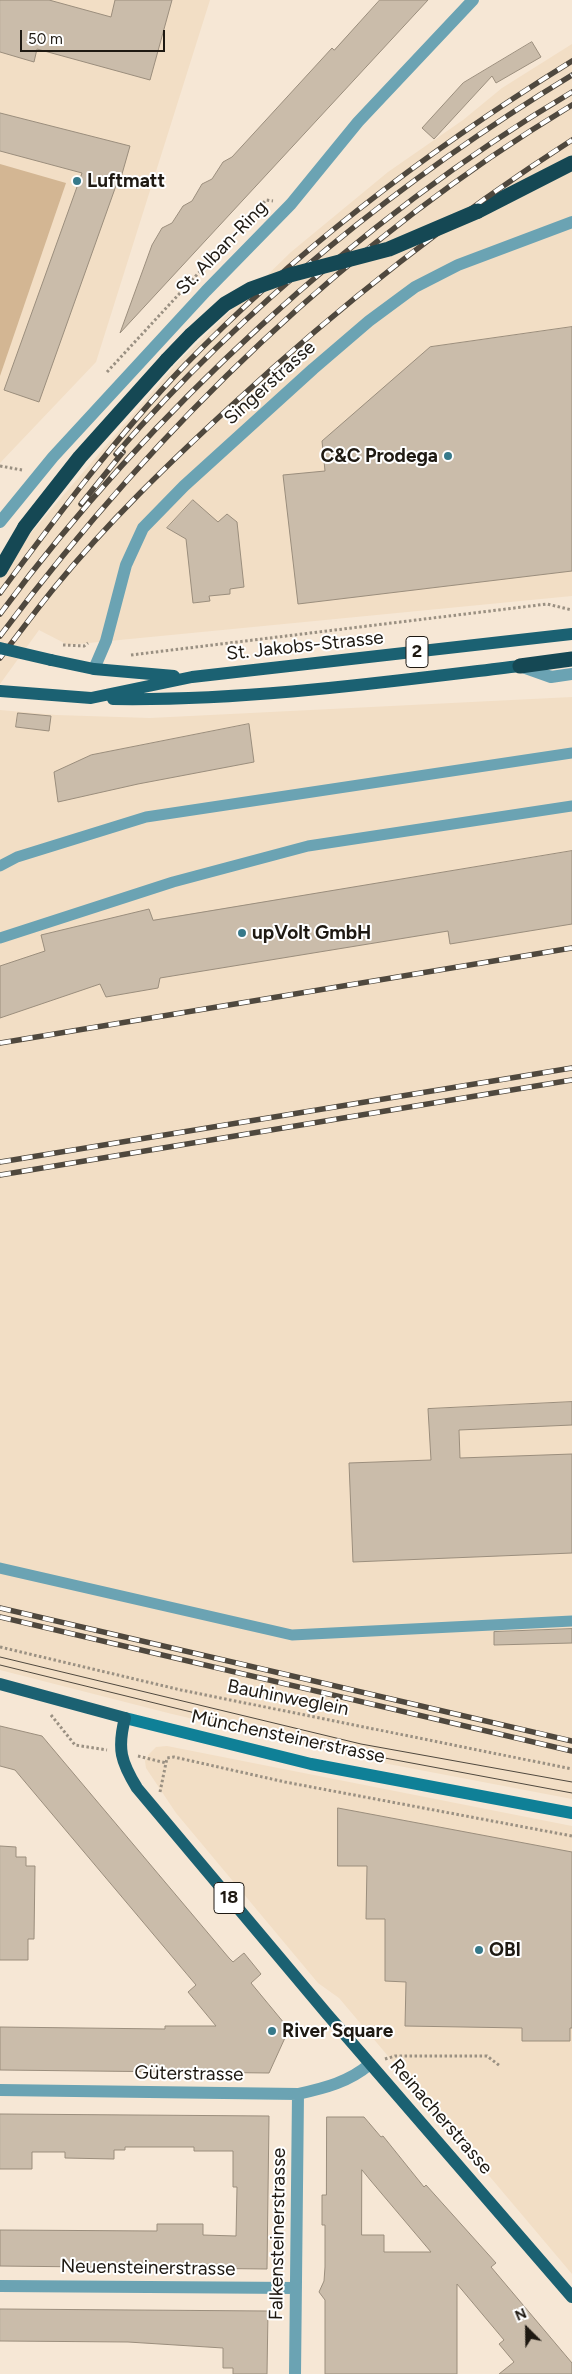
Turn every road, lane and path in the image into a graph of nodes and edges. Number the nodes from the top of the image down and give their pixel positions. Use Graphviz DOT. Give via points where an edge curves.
graph roads {
  1 [pos="473,0"];
  2 [pos="572,163"];
  3 [pos="572,222"];
  4 [pos="0,466"];
  5 [pos="22,470"];
  6 [pos="0,522"];
  7 [pos="25,527"];
  8 [pos="0,555"];
  9 [pos="0,560"];
  10 [pos="0,570"];
  11 [pos="572,610"];
  12 [pos="572,634"];
  13 [pos="106,641"];
  14 [pos="60,644"];
  15 [pos="0,648"];
  16 [pos="129,655"];
  17 [pos="572,659"];
  18 [pos="520,666"];
  19 [pos="94,669"];
  20 [pos="572,674"];
  21 [pos="192,677"];
  22 [pos="2,690"];
  23 [pos="91,698"];
  24 [pos="572,752"];
  25 [pos="572,806"];
  26 [pos="0,866"];
  27 [pos="0,938"];
  28 [pos="0,1568"];
  29 [pos="572,1622"];
  30 [pos="0,1647"];
  31 [pos="0,1684"];
  32 [pos="34,1693"];
  33 [pos="125,1718"];
  34 [pos="120,1752"];
  35 [pos="166,1763"];
  36 [pos="572,1769"];
  37 [pos="155,1810"];
  38 [pos="572,1813"];
  39 [pos="572,1836"];
  40 [pos="370,2064"];
  41 [pos="500,2066"];
  42 [pos="0,2090"];
  43 [pos="298,2094"];
  44 [pos="0,2286"];
  45 [pos="296,2288"];
  46 [pos="572,2297"];
  47 [pos="295,2374"];
  1 -- 6 [label="street, St. Alban-Ring" via="358,122 290,204 53,457"];
  2 -- 7 [label="highway, bridge" via="430,233 389,249 268,282 225,304 124,406"];
  3 -- 13 [label="street, Singerstrasse" via="458,264 415,287 369,321 277,402 184,486 143,528 126,565"];
  4 -- 5 [label="path"];
  7 -- 8 [label="highway"];
  7 -- 9 [label="highway"];
  7 -- 10 [label="highway"];
  11 -- 16 [label="path" via="547,604"];
  12 -- 21 [label="main road, St. Jakobs-Strasse / 2"];
  13 -- 14 [label="path" via="95,638 84,646"];
  13 -- 19 [label="street, Singerstrasse"];
  15 -- 19 [label="main road, St. Jakobs-Strasse / 2, bridge"];
  17 -- 18 [label="highway"];
  18 -- 20 [label="street" via="551,677"];
  18 -- 23 [label="main road" via="208,698"];
  19 -- 21 [label="main road, St. Jakobs-Strasse / 2"];
  21 -- 23 [label="main road, St. Jakobs-Strasse / 2"];
  22 -- 23 [label="main road, St. Jakobs-Strasse / 2"];
  24 -- 26 [label="lane" via="146,817 17,857"];
  25 -- 27 [label="lane" via="308,846 173,882"];
  28 -- 29 [label="lane" via="292,1635"];
  30 -- 36 [label="path, Bauhinweglein" via="181,1690"];
  31 -- 32 [label="main road, Münchensteinerstrasse"];
  32 -- 33 [label="main road, Münchensteinerstrasse"];
  32 -- 34 [label="path" via="75,1746"];
  33 -- 34 [label="main road, Reinacherstrasse / 18" via="120,1734"];
  33 -- 38 [label="main road, Münchensteinerstrasse" via="311,1764"];
  34 -- 35 [label="path"];
  34 -- 37 [label="main road, Reinacherstrasse / 18" via="129,1775"];
  35 -- 37 [label="path"];
  35 -- 39 [label="path" via="167,1758 174,1757 285,1782"];
  37 -- 40 [label="main road, Reinacherstrasse / 18"];
  40 -- 41 [label="path" via="395,2056 487,2056"];
  40 -- 43 [label="street, Güterstrasse" via="338,2084"];
  40 -- 46 [label="main road, Reinacherstrasse / 18"];
  42 -- 43 [label="street, Güterstrasse"];
  43 -- 45 [label="street, Falkensteinerstrasse"];
  44 -- 45 [label="street, Neuensteinerstrasse"];
  45 -- 47 [label="street, Falkensteinerstrasse"];
}
